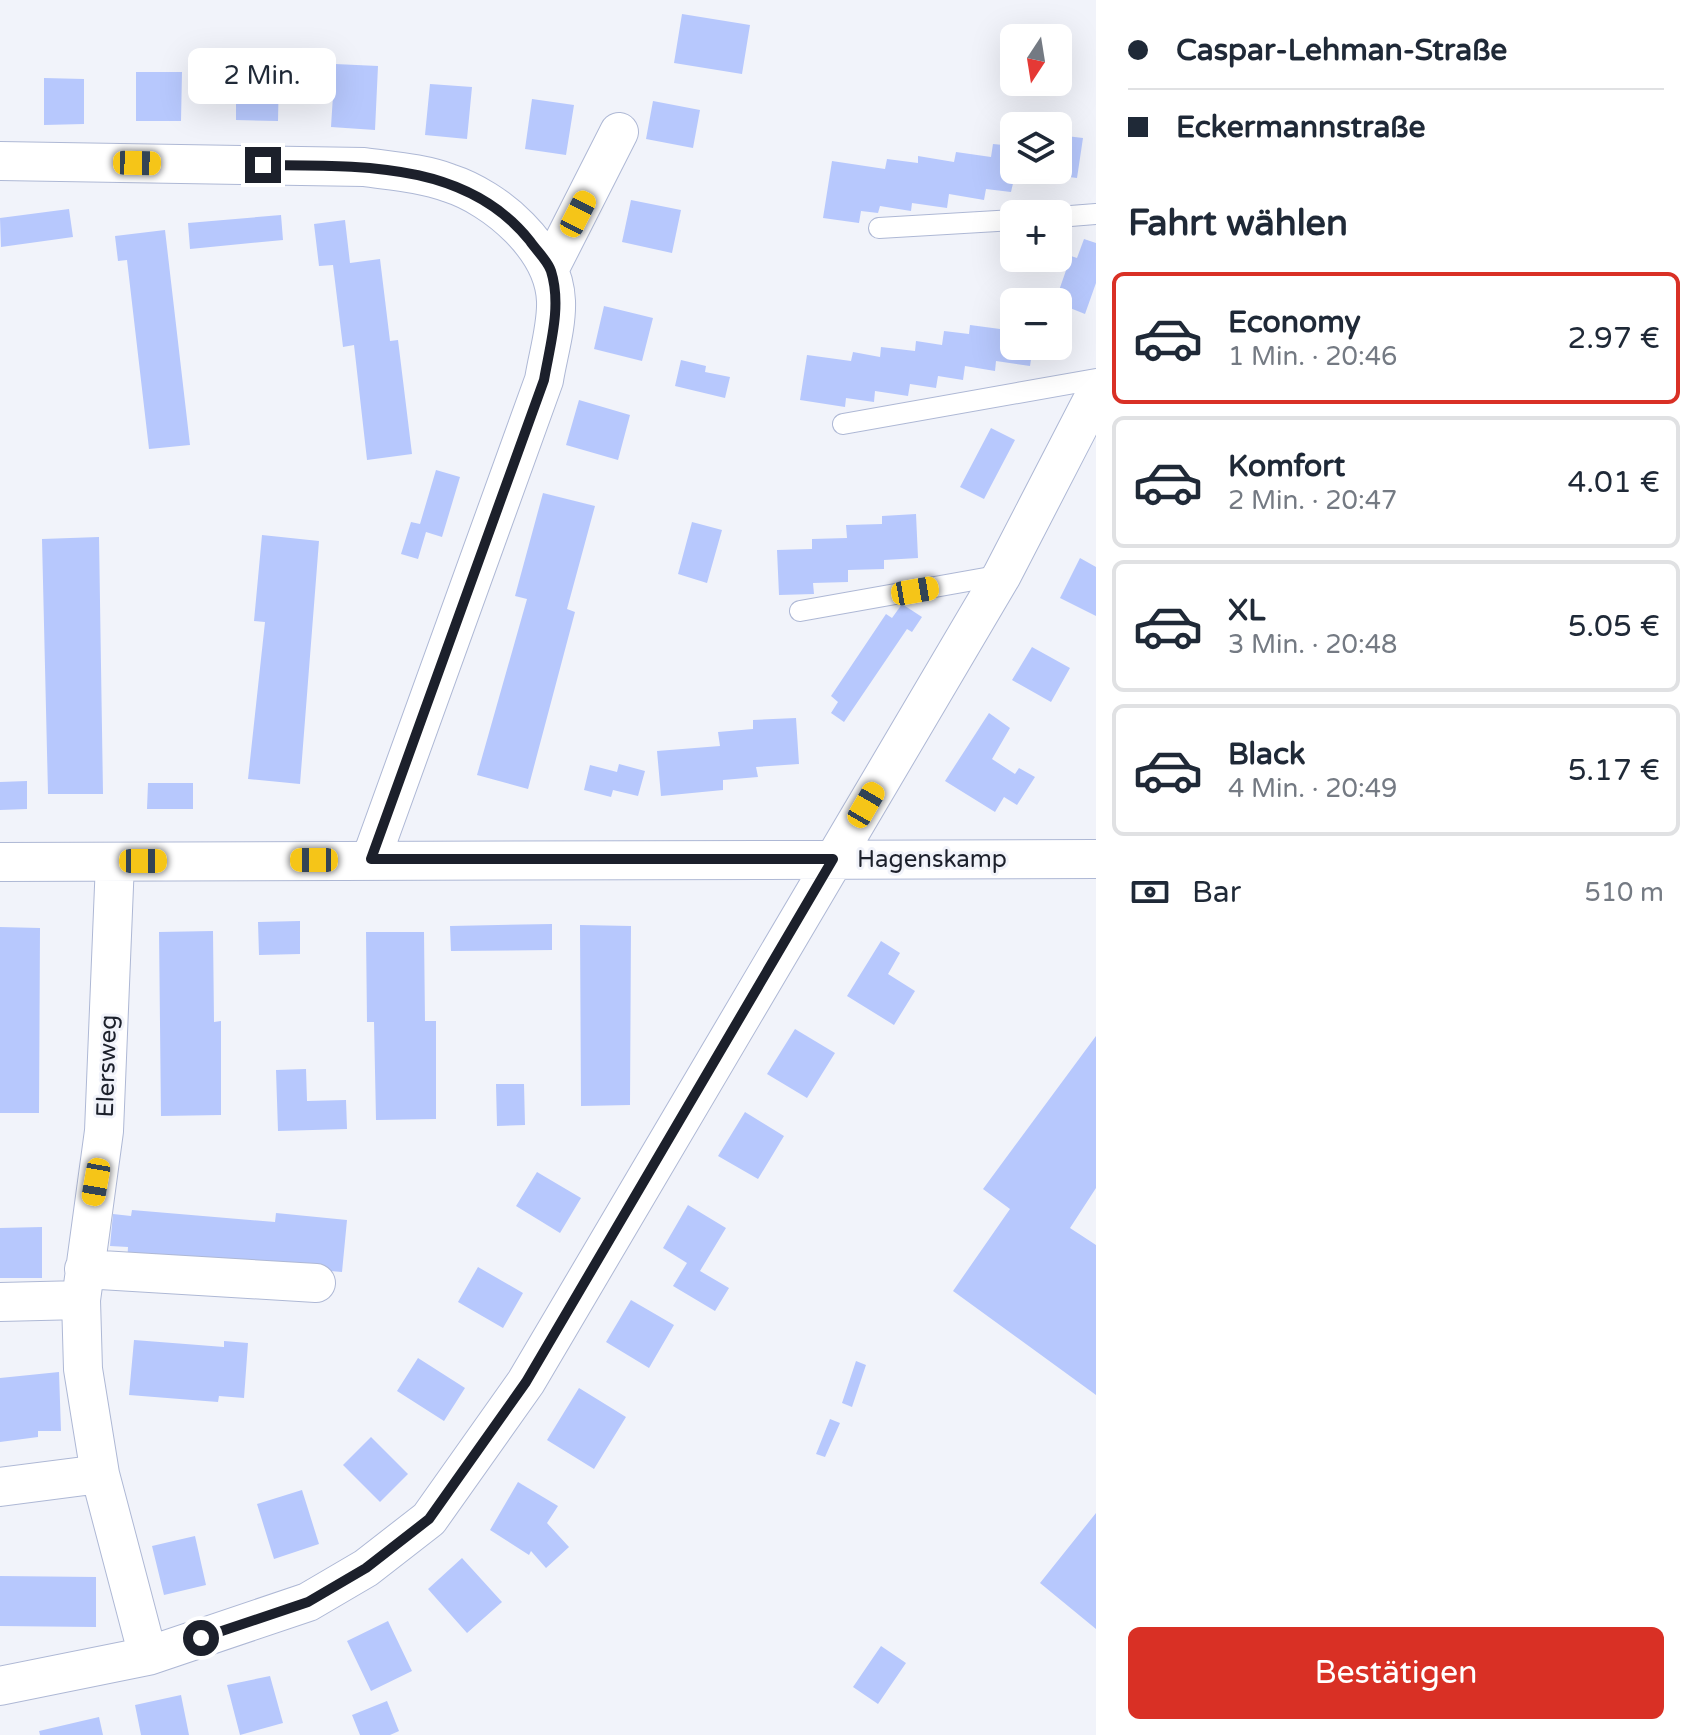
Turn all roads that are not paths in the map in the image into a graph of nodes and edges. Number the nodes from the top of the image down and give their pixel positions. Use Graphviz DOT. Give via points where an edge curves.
graph roads {
  1 [pos="619,132"];
  2 [pos="0,161"];
  3 [pos="1096,214"];
  4 [pos="1072,216"];
  5 [pos="1000,221"];
  6 [pos="879,228"];
  7 [pos="550,268"];
  8 [pos="1096,379"];
  9 [pos="1096,393"];
  10 [pos="843,424"];
  11 [pos="1002,575"];
  12 [pos="800,611"];
  13 [pos="371,859"];
  14 [pos="833,859"];
  15 [pos="1096,859"];
  16 [pos="0,862"];
  17 [pos="115,862"];
  18 [pos="316,1283"];
  19 [pos="82,1284"];
  20 [pos="0,1302"];
  21 [pos="100,1474"];
  22 [pos="0,1487"];
  23 [pos="148,1656"];
  24 [pos="0,1686"];
  1 -- 7 [label="street"];
  2 -- 7 [label="street" via="364,167 410,173 482,198 520,230"];
  3 -- 4 [label="lane"];
  5 -- 6 [label="lane"];
  7 -- 13 [label="street" via="556,302 544,380"];
  8 -- 10 [label="lane"];
  9 -- 11 [label="street"];
  11 -- 12 [label="lane"];
  11 -- 14 [label="street"];
  13 -- 14 [label="street, Hagenskamp"];
  13 -- 17 [label="street, Hagenskamp"];
  14 -- 15 [label="street, Hagenskamp"];
  14 -- 23 [label="street" via="526,1382 429,1519 366,1568 308,1602"];
  16 -- 17 [label="street, Hagenskamp"];
  17 -- 19 [label="street, Elersweg" via="104,1131"];
  18 -- 19 [label="street"];
  19 -- 20 [label="street"];
  19 -- 21 [label="street, Elersweg" via="83,1369"];
  21 -- 22 [label="street"];
  21 -- 23 [label="street, Elersweg"];
  23 -- 24 [label="street"];
}
